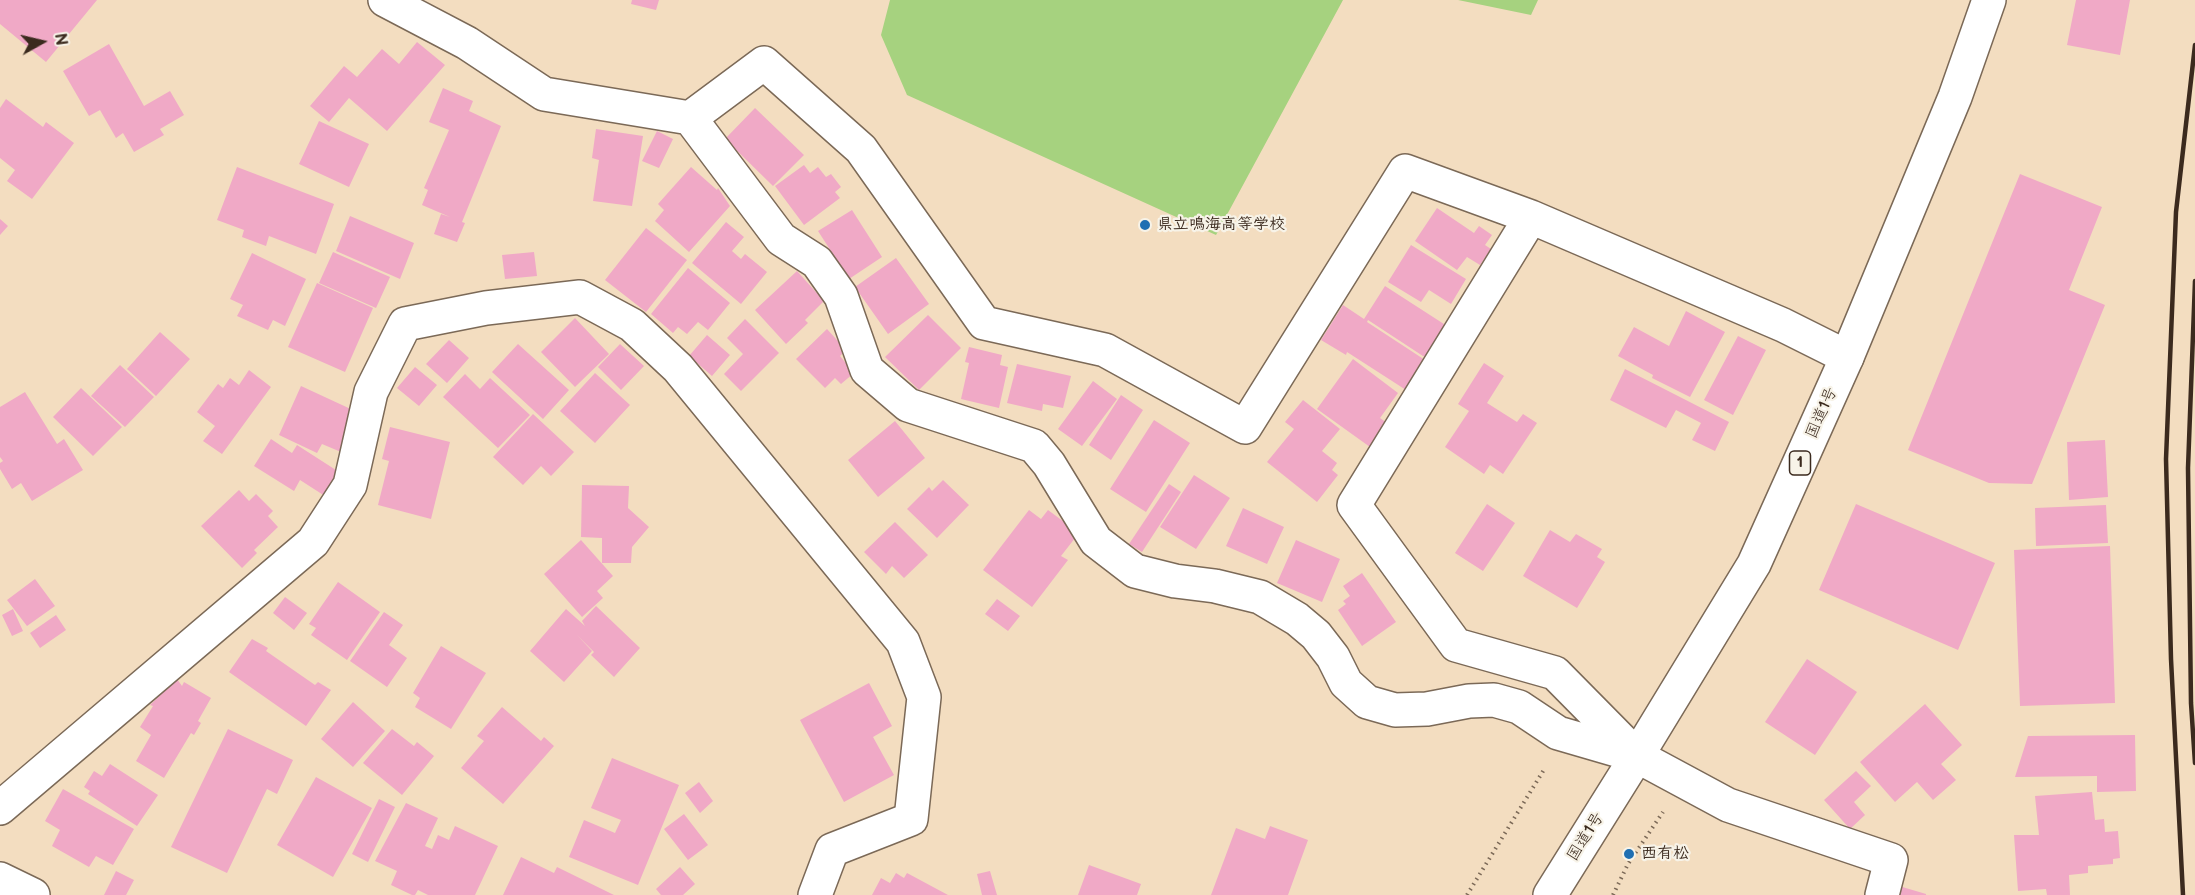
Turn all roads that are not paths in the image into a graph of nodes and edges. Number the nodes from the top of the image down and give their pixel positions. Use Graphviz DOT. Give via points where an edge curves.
graph roads {
  1 [pos="385,0"];
  2 [pos="1989,0"];
  3 [pos="690,118"];
  4 [pos="1531,217"];
  5 [pos="1847,357"];
  6 [pos="1637,756"];
  7 [pos="0,808"];
  8 [pos="0,879"];
  9 [pos="33,895"];
  10 [pos="816,895"];
  11 [pos="1550,895"];
  12 [pos="1882,895"];
  1 -- 3 [label="main road" via="467,43 544,94"];
  2 -- 5 [label="main road, 国道1号 / 1" via="1954,97"];
  3 -- 4 [label="main road" via="764,63 861,149 984,323 1105,350 1245,427 1405,171"];
  3 -- 6 [label="main road" via="781,239 816,262 841,296 867,370 908,405 1034,446 1096,541 1135,571 1260,597 1316,635 1346,683 1367,702 1395,710 1494,700 1520,707 1558,733"];
  4 -- 5 [label="main road" via="1783,325"];
  4 -- 6 [label="main road" via="1354,505 1455,645 1555,673"];
  5 -- 6 [label="main road, 国道1号 / 1" via="1754,564"];
  6 -- 11 [label="main road, 国道1号 / 1"];
  6 -- 12 [label="main road" via="1728,805 1891,860"];
  7 -- 10 [label="main road" via="313,542 350,485 371,392 405,324 486,308 580,297 632,325 678,368 903,642 924,697 911,819 832,850"];
  8 -- 9 [label="main road"];
}
